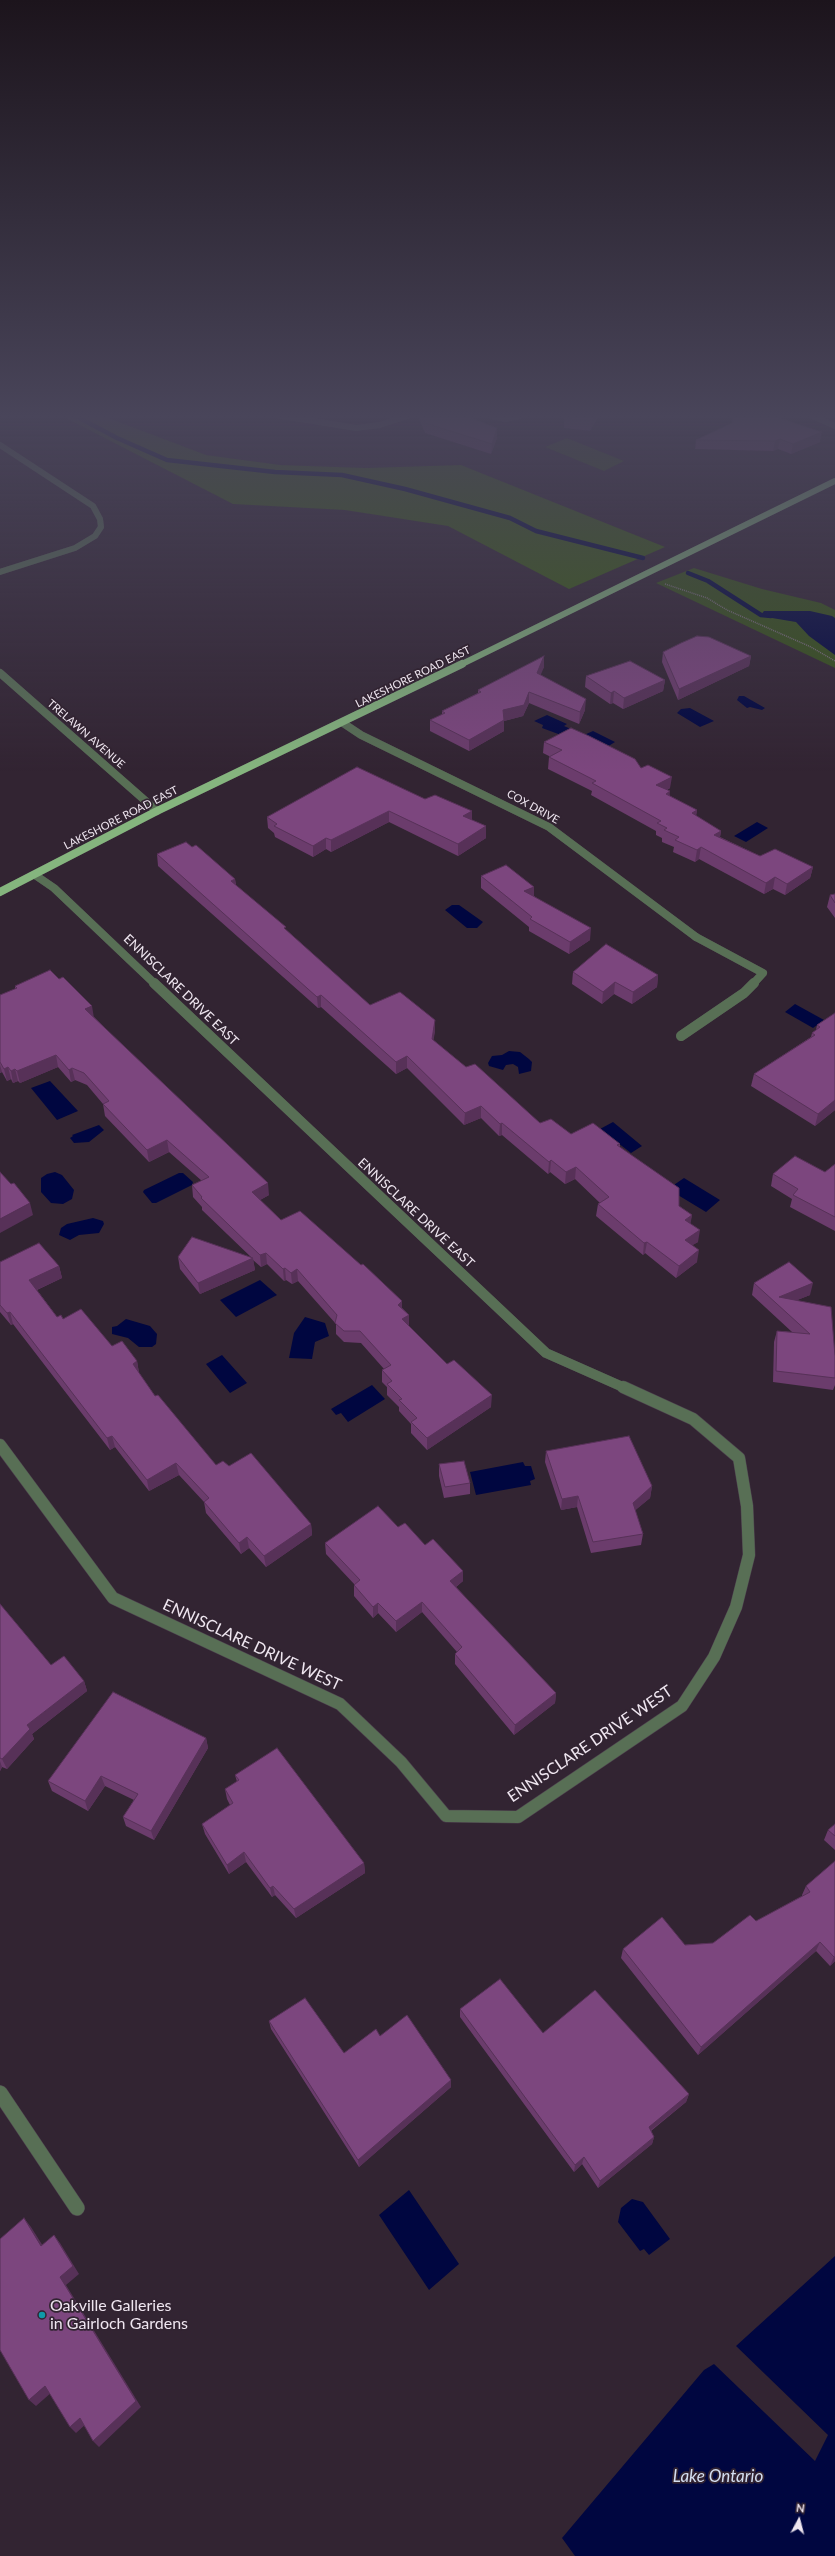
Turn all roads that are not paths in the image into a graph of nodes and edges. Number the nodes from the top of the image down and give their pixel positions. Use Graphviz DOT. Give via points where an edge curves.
graph roads {
  1 [pos="97,533"];
  2 [pos="732,533"];
  3 [pos="0,572"];
  4 [pos="0,673"];
  5 [pos="342,723"];
  6 [pos="157,811"];
  7 [pos="35,875"];
  8 [pos="0,892"];
  9 [pos="681,1036"];
  10 [pos="0,1445"];
  11 [pos="749,1555"];
  12 [pos="0,2092"];
  13 [pos="77,2208"];
  1 -- 3 [label="street" via="75,548"];
  2 -- 5 [label="main road, LAKESHORE ROAD EAST"];
  4 -- 6 [label="street, TRELAWN AVENUE"];
  5 -- 6 [label="main road, LAKESHORE ROAD EAST"];
  5 -- 9 [label="street, COX DRIVE" via="361,735 549,827 696,937 763,973 744,993"];
  6 -- 7 [label="main road, LAKESHORE ROAD EAST"];
  7 -- 8 [label="main road, LAKESHORE ROAD EAST"];
  7 -- 11 [label="street, ENNISCLARE DRIVE EAST" via="54,888 546,1353 693,1419 739,1458 747,1506"];
  10 -- 11 [label="street, ENNISCLARE DRIVE WEST" via="113,1598 340,1704 401,1762 446,1816 518,1817 682,1706 714,1657 736,1607"];
  12 -- 13 [label="street"];
}
